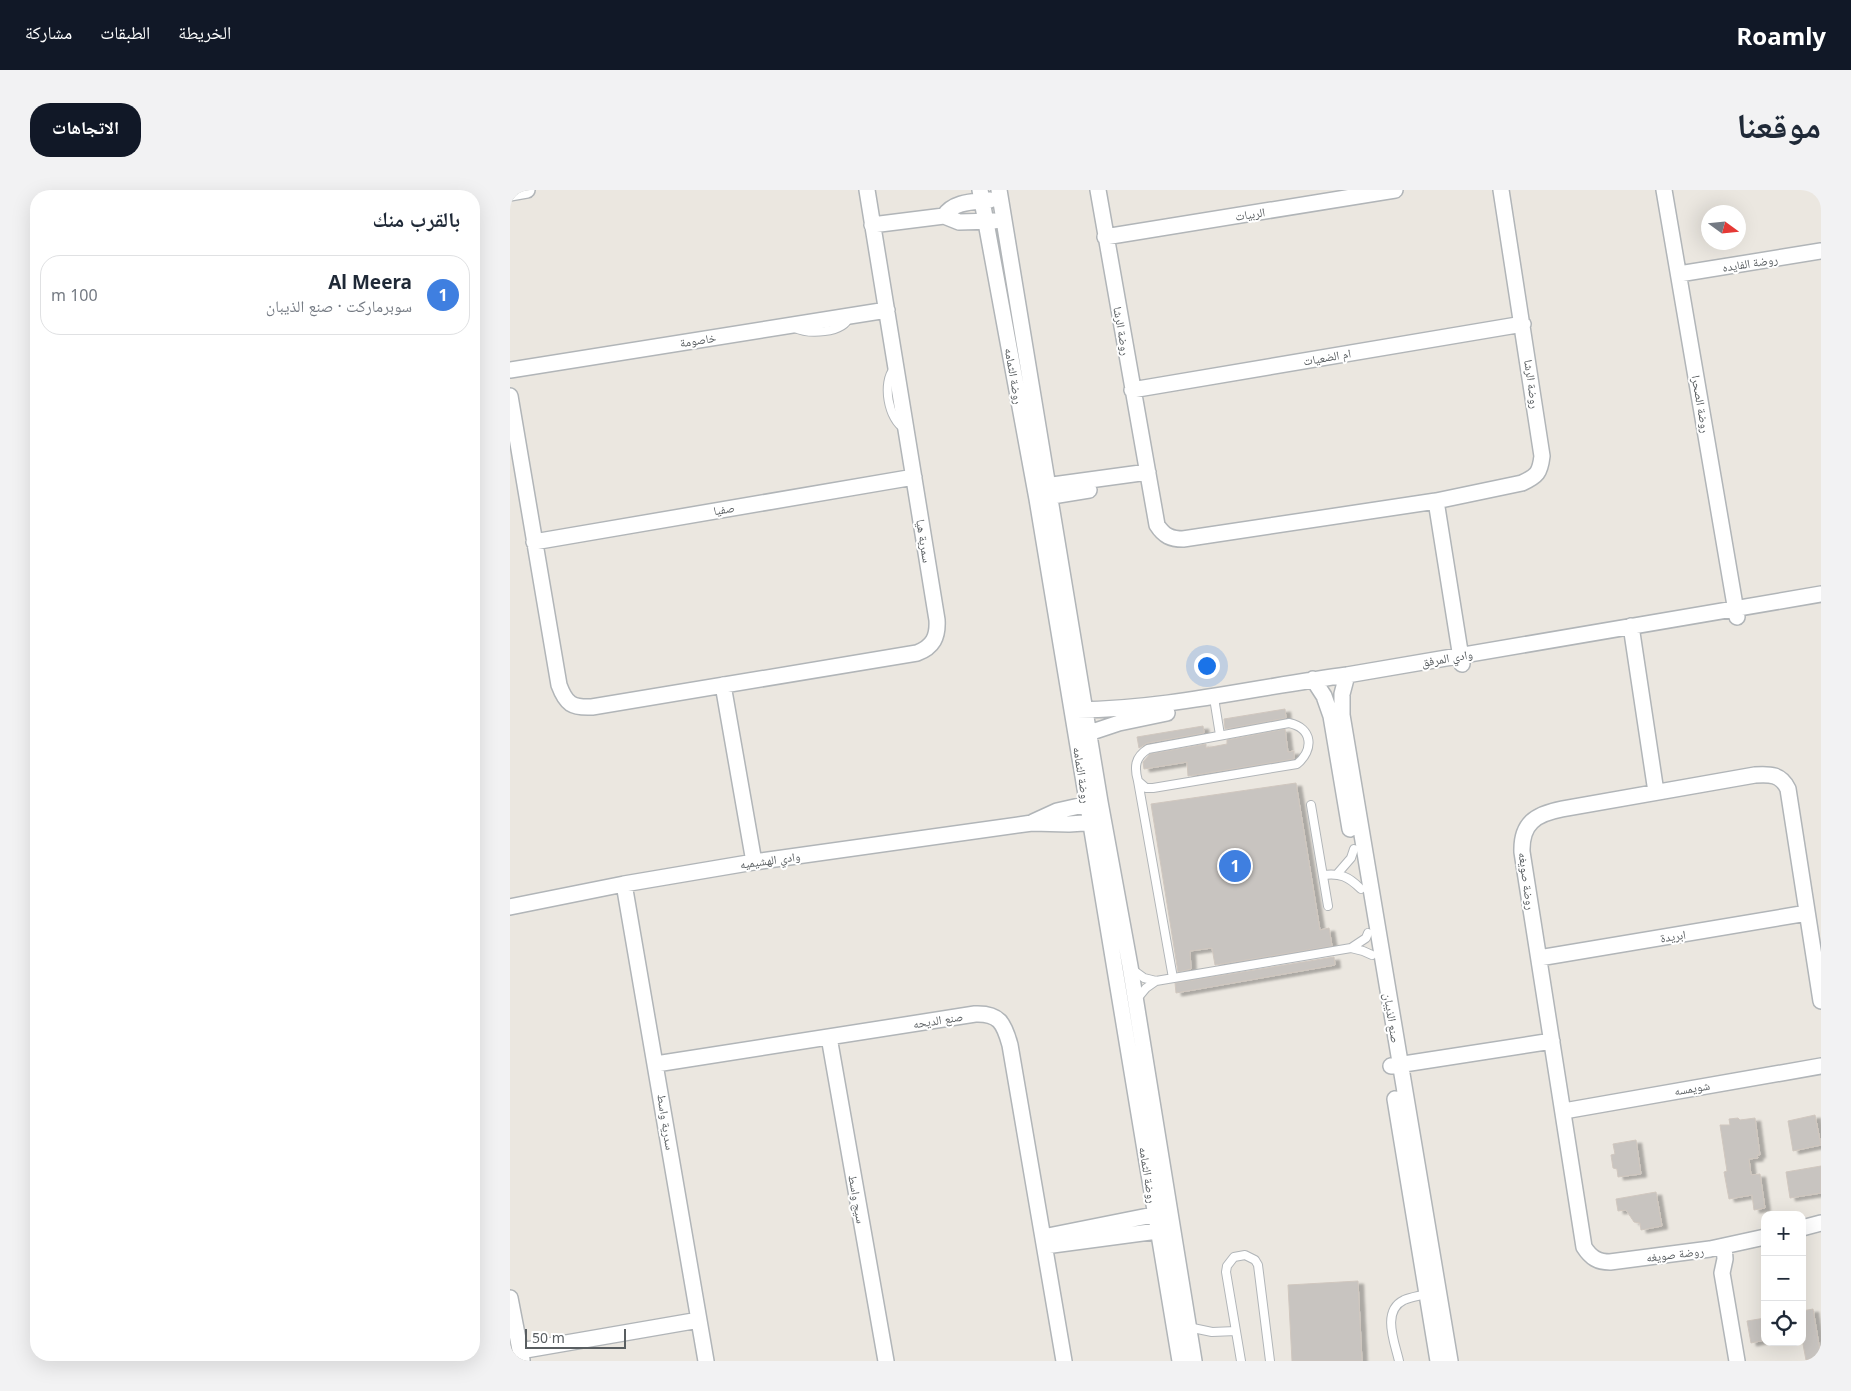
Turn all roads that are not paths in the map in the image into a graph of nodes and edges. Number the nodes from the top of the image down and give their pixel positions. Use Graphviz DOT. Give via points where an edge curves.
graph roads {
  1 [pos="527,190"];
  2 [pos="867,190"];
  3 [pos="1098,190"];
  4 [pos="1395,190"];
  5 [pos="1501,190"];
  6 [pos="1664,190"];
  7 [pos="1672,190"];
  8 [pos="510,193"];
  9 [pos="999,194"];
  10 [pos="981,195"];
  11 [pos="944,216"];
  12 [pos="1003,220"];
  13 [pos="986,222"];
  14 [pos="872,225"];
  15 [pos="1105,237"];
  16 [pos="1821,251"];
  17 [pos="1683,274"];
  18 [pos="887,310"];
  19 [pos="1523,324"];
  20 [pos="510,370"];
  21 [pos="1132,390"];
  22 [pos="510,396"];
  23 [pos="515,462"];
  24 [pos="1149,476"];
  25 [pos="914,477"];
  26 [pos="1042,492"];
  27 [pos="1436,501"];
  28 [pos="534,542"];
  29 [pos="1821,594"];
  30 [pos="1821,603"];
  31 [pos="1741,613"];
  32 [pos="1632,631"];
  33 [pos="1461,660"];
  34 [pos="1345,680"];
  35 [pos="1316,683"];
  36 [pos="723,685"];
  37 [pos="1214,702"];
  38 [pos="1079,710"];
  39 [pos="1083,735"];
  40 [pos="1220,735"];
  41 [pos="1138,781"];
  42 [pos="1656,792"];
  43 [pos="1094,803"];
  44 [pos="1311,805"];
  45 [pos="1097,822"];
  46 [pos="1032,823"];
  47 [pos="1354,849"];
  48 [pos="754,862"];
  49 [pos="1338,874"];
  50 [pos="1323,875"];
  51 [pos="624,884"];
  52 [pos="1360,889"];
  53 [pos="1328,906"];
  54 [pos="510,907"];
  55 [pos="1807,913"];
  56 [pos="1368,932"];
  57 [pos="1351,948"];
  58 [pos="1372,955"];
  59 [pos="1539,958"];
  60 [pos="1130,966"];
  61 [pos="1172,978"];
  62 [pos="1156,981"];
  63 [pos="1821,1000"];
  64 [pos="1135,1002"];
  65 [pos="830,1038"];
  66 [pos="1552,1041"];
  67 [pos="656,1064"];
  68 [pos="1395,1065"];
  69 [pos="1821,1066"];
  70 [pos="1564,1111"];
  71 [pos="1162,1214"];
  72 [pos="1821,1223"];
  73 [pos="1806,1227"];
  74 [pos="1172,1229"];
  75 [pos="1157,1232"];
  76 [pos="1761,1238"];
  77 [pos="1044,1242"];
  78 [pos="1717,1248"];
  79 [pos="1426,1294"];
  80 [pos="510,1298"];
  81 [pos="699,1320"];
  82 [pos="1188,1327"];
  83 [pos="1236,1331"];
  84 [pos="521,1356"];
  85 [pos="706,1361"];
  86 [pos="886,1361"];
  87 [pos="1064,1361"];
  88 [pos="1180,1361"];
  89 [pos="1194,1361"];
  90 [pos="1241,1361"];
  91 [pos="1270,1361"];
  92 [pos="1399,1361"];
  93 [pos="1438,1361"];
  94 [pos="1450,1361"];
  95 [pos="1737,1361"];
  1 -- 8 [label="street"];
  2 -- 14 [label="street, سمرية هيا"];
  3 -- 15 [label="street, روضة الرشا"];
  4 -- 15 [label="street, الربيات"];
  5 -- 19 [label="street, روضة الرشا"];
  6 -- 17 [label="street, روضة الصحرا"];
  7 -- 17 [label="street, روضة الصحرا"];
  9 -- 10 [label="street"];
  9 -- 12 [label="street, روضة الثمامه"];
  10 -- 11 [label="street" via="955,205"];
  10 -- 13 [label="street, روضة الثمامه"];
  11 -- 13 [label="street" via="959,222"];
  11 -- 14 [label="street"];
  12 -- 13 [label="street"];
  12 -- 26 [label="street, روضة الثمامه"];
  13 -- 26 [label="street, روضة الثمامه"];
  14 -- 18 [label="street, سمرية هيا"];
  15 -- 21 [label="street, روضة الرشا"];
  16 -- 17 [label="street, روضة الفايده"];
  17 -- 31 [label="street, روضة الصحرا"];
  18 -- 20 [label="street, خاصومة"];
  18 -- 25 [label="street, سمرية هيا"];
  19 -- 21 [label="street, ام الضعيات"];
  19 -- 27 [label="street, روضة الرشا" via="1541,466 1534,477 1522,483"];
  21 -- 24 [label="street, روضة الرشا"];
  22 -- 23 [label="street, سمرية هيا"];
  23 -- 28 [label="street, سمرية هيا"];
  24 -- 26 [label="street"];
  24 -- 27 [label="street, روضة الرشا" via="1157,526 1165,535 1176,539"];
  25 -- 28 [label="street, صفيا"];
  25 -- 36 [label="street, سمرية هيا" via="937,620 932,645 917,653"];
  26 -- 38 [label="street, روضة الثمامه"];
  27 -- 33 [label="street"];
  28 -- 36 [label="street, سمرية هيا" via="559,685 568,702 582,708 592,707"];
  29 -- 31 [label="street, وادي المرفق"];
  30 -- 31 [label="street, وادي المرفق"];
  31 -- 32 [label="street, وادي المرفق"];
  32 -- 33 [label="street, وادي المرفق"];
  32 -- 42 [label="street"];
  33 -- 34 [label="street, وادي المرفق"];
  34 -- 35 [label="street, وادي المرفق"];
  34 -- 68 [label="street, صنع الذيبان" via="1342,715"];
  35 -- 37 [label="street, وادي المرفق"];
  35 -- 47 [label="street, صنع الذيبان" via="1331,716"];
  36 -- 48 [label="street"];
  37 -- 38 [label="street, وادي المرفق"];
  37 -- 39 [label="street, وادي المرفق" via="1124,722"];
  37 -- 40 [label="lane"];
  38 -- 39 [label="street, روضة الثمامه"];
  39 -- 43 [label="street, روضة الثمامه"];
  40 -- 41 [label="lane" via="1148,749 1136,762"];
  40 -- 41 [label="lane" via="1289,723 1306,733 1309,745 1304,758 1297,764 1284,767 1153,788 1146,788"];
  41 -- 61 [label="lane"];
  42 -- 55 [label="street, روضة صويغه" via="1768,774 1781,779 1788,789"];
  42 -- 59 [label="street, روضة صويغه" via="1547,812 1526,828 1522,852"];
  43 -- 45 [label="street, روضة الثمامه"];
  43 -- 46 [label="street, وادي الهشيميه" via="1057,811"];
  44 -- 50 [label="lane"];
  45 -- 46 [label="street, وادي الهشيميه"];
  45 -- 60 [label="street, روضة الثمامه"];
  45 -- 71 [label="street, روضة الثمامه"];
  46 -- 48 [label="street, وادي الهشيميه"];
  47 -- 49 [label="lane"];
  47 -- 52 [label="street, صنع الذيبان"];
  48 -- 51 [label="street, وادي الهشيميه"];
  49 -- 50 [label="lane"];
  49 -- 52 [label="lane"];
  50 -- 53 [label="lane"];
  51 -- 54 [label="street, وادي الهشيميه"];
  51 -- 67 [label="street, سدرية واسط"];
  52 -- 56 [label="street, صنع الذيبان"];
  55 -- 59 [label="street, ابريدة"];
  55 -- 63 [label="street, روضة صويغه"];
  56 -- 57 [label="lane" via="1366,938"];
  56 -- 58 [label="street, صنع الذيبان"];
  57 -- 58 [label="lane"];
  57 -- 61 [label="lane"];
  58 -- 68 [label="street, صنع الذيبان"];
  59 -- 66 [label="street, روضة صويغه"];
  60 -- 62 [label="lane" via="1144,978"];
  60 -- 64 [label="street, روضة الثمامه"];
  61 -- 62 [label="lane"];
  62 -- 64 [label="lane"];
  64 -- 71 [label="street, روضة الثمامه"];
  65 -- 67 [label="street, صنع الديحه"];
  65 -- 77 [label="street, صنع الديحه" via="975,1014 992,1015 1000,1020 1010,1045"];
  65 -- 86 [label="street, سيج واسط"];
  66 -- 68 [label="street"];
  66 -- 70 [label="street, روضة صويغه"];
  67 -- 81 [label="street, سدرية واسط"];
  68 -- 79 [label="street, صنع الذيبان"];
  68 -- 94 [label="street, صنع الذيبان"];
  69 -- 70 [label="street, شويمسه"];
  70 -- 78 [label="street, روضة صويغه" via="1584,1247 1588,1253 1598,1261 1610,1262"];
  71 -- 74 [label="street, روضة الثمامه"];
  71 -- 75 [label="street, روضة الثمامه"];
  71 -- 77 [label="street"];
  72 -- 73 [label="street"];
  74 -- 75 [label="street"];
  74 -- 82 [label="street, روضة الثمامه"];
  75 -- 77 [label="street"];
  75 -- 88 [label="street, روضة الثمامه"];
  76 -- 78 [label="street, روضة صويغه"];
  77 -- 87 [label="street, صنع الديحه"];
  78 -- 95 [label="street, روضة صويغه" via="1714,1261 1722,1273"];
  79 -- 92 [label="lane" via="1402,1301 1393,1311 1390,1324"];
  79 -- 93 [label="street, صنع الذيبان"];
  80 -- 84 [label="street"];
  81 -- 84 [label="street"];
  81 -- 85 [label="street, سدرية واسط"];
  82 -- 83 [label="lane" via="1212,1332"];
  82 -- 89 [label="street, روضة الثمامه"];
  83 -- 90 [label="lane"];
  83 -- 91 [label="lane" via="1226,1272 1234,1257 1245,1255 1258,1265"];
}
